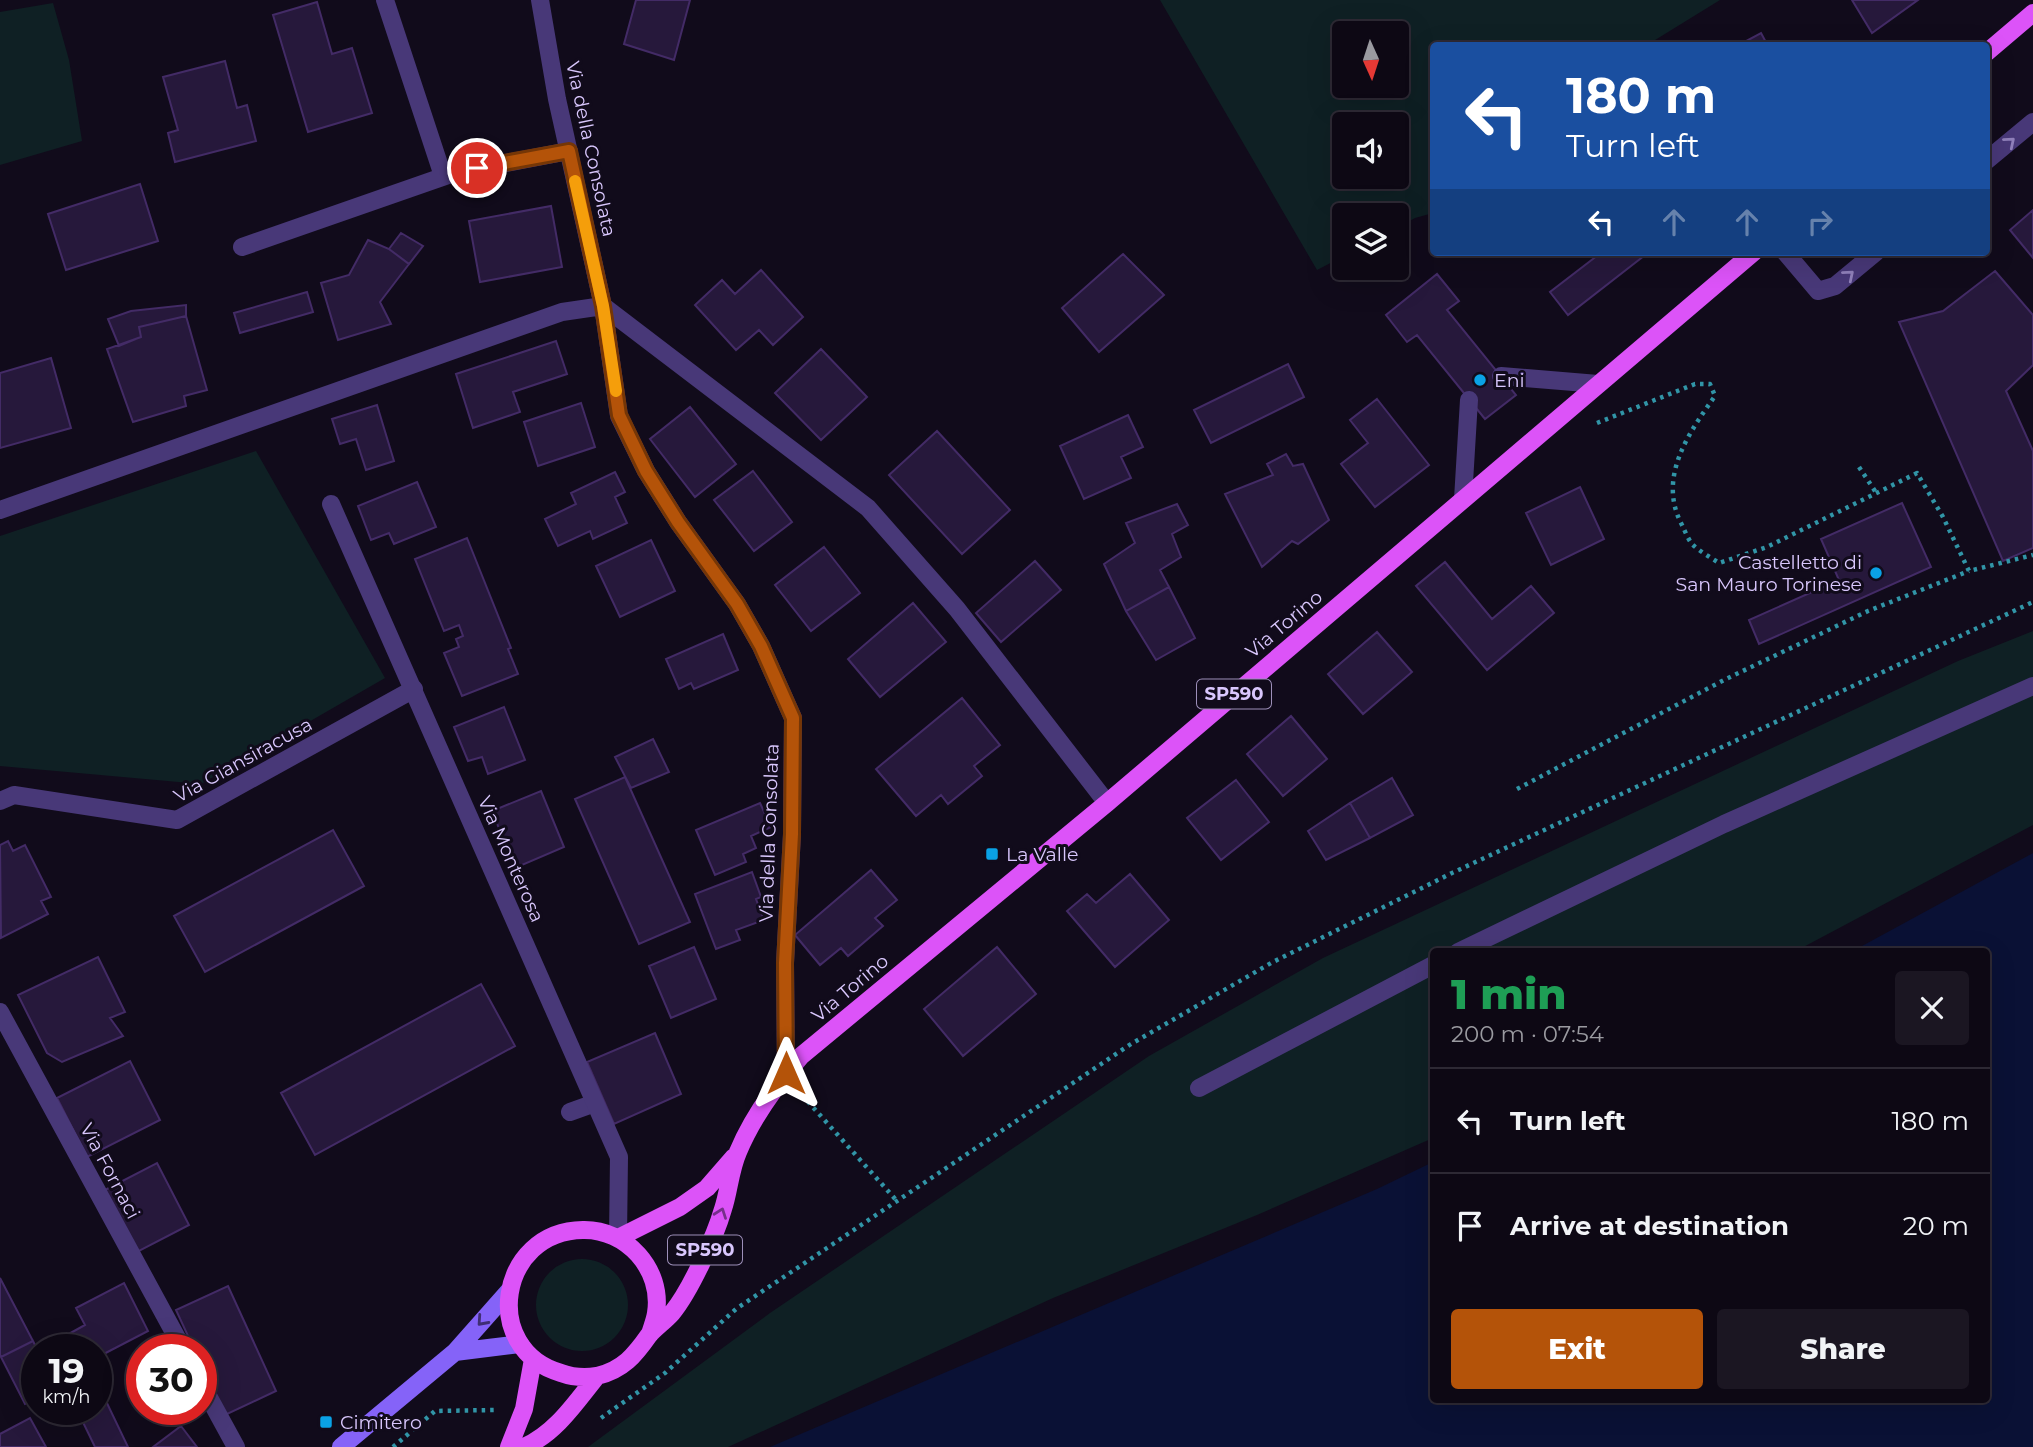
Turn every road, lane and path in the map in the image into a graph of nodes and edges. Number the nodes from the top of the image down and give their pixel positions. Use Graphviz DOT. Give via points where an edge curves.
graph roads {
  1 [pos="385,0"];
  2 [pos="540,0"];
  3 [pos="2033,13"];
  4 [pos="1990,49"];
  5 [pos="2033,122"];
  6 [pos="569,151"];
  7 [pos="1990,158"];
  8 [pos="443,176"];
  9 [pos="242,247"];
  10 [pos="1749,256"];
  11 [pos="1789,256"];
  12 [pos="1871,256"];
  13 [pos="603,306"];
  14 [pos="1501,376"];
  15 [pos="1598,384"];
  16 [pos="1469,400"];
  17 [pos="1549,426"];
  18 [pos="1859,467"];
  19 [pos="1877,494"];
  20 [pos="1463,499"];
  21 [pos="331,504"];
  22 [pos="0,510"];
  23 [pos="2033,555"];
  24 [pos="1969,571"];
  25 [pos="2033,602"];
  26 [pos="2033,686"];
  27 [pos="414,689"];
  28 [pos="1517,789"];
  29 [pos="0,801"];
  30 [pos="1107,803"];
  31 [pos="1466,948"];
  32 [pos="1430,967"];
  33 [pos="0,1012"];
  34 [pos="786,1073"];
  35 [pos="1199,1087"];
  36 [pos="595,1103"];
  37 [pos="570,1112"];
  38 [pos="737,1154"];
  39 [pos="897,1201"];
  40 [pos="618,1238"];
  41 [pos="509,1291"];
  42 [pos="175,1334"];
  43 [pos="650,1334"];
  44 [pos="520,1344"];
  45 [pos="454,1352"];
  46 [pos="533,1359"];
  47 [pos="597,1376"];
  48 [pos="524,1409"];
  49 [pos="217,1412"];
  50 [pos="561,1421"];
  51 [pos="236,1447"];
  52 [pos="341,1447"];
  53 [pos="393,1447"];
  54 [pos="509,1447"];
  55 [pos="524,1447"];
  1 -- 8 [label="street"];
  2 -- 6 [label="street, Via della Consolata"];
  3 -- 4 [label="main road"];
  7 -- 5 [label="street, one-way"];
  6 -- 8 [label="street"];
  6 -- 13 [label="street, Via della Consolata"];
  8 -- 9 [label="street"];
  10 -- 15 [label="main road, Via Torino / SP590"];
  11 -- 12 [label="street, one-way" via="1818,291 1835,286"];
  13 -- 22 [label="street" via="562,312"];
  13 -- 30 [label="street" via="868,508 957,609"];
  13 -- 34 [label="street, Via della Consolata" via="619,415 646,471 737,604 793,718"];
  14 -- 15 [label="street"];
  15 -- 17 [label="main road, Via Torino / SP590"];
  16 -- 20 [label="street"];
  17 -- 19 [label="path" via="1562,436 1695,384 1710,384 1715,396 1680,451 1672,477 1674,506 1692,544 1719,564 1767,547"];
  17 -- 20 [label="main road, Via Torino / SP590"];
  18 -- 19 [label="path"];
  19 -- 24 [label="path" via="1917,473"];
  20 -- 30 [label="main road, Via Torino / SP590"];
  21 -- 27 [label="street, Via Monterosa"];
  23 -- 24 [label="path"];
  24 -- 28 [label="path" via="1868,611 1724,680"];
  25 -- 39 [label="path" via="1452,873 1270,963 1131,1044"];
  26 -- 31 [label="street" via="1724,824"];
  27 -- 29 [label="street, Via Giansiracusa" via="177,820 14,795"];
  27 -- 36 [label="street, Via Monterosa"];
  30 -- 34 [label="main road, Via Torino / SP590"];
  32 -- 35 [label="street"];
  33 -- 42 [label="street, Via Fornaci"];
  34 -- 38 [label="main road, Via Torino / SP590" via="759,1109"];
  34 -- 39 [label="path"];
  36 -- 37 [label="street"];
  36 -- 40 [label="street, Via Monterosa" via="619,1157"];
  38 -- 40 [label="main road, Via Torino / SP590" via="707,1188 680,1208"];
  43 -- 38 [label="main road, Via Torino / SP590, one-way" via="690,1286 723,1210"];
  39 -- 50 [label="path" via="736,1309 665,1373 584,1429"];
  40 -- 41 [label="main road, Via Torino / SP590" via="596,1230 567,1230 544,1239 515,1270"];
  40 -- 43 [label="main road, Via Torino / SP590" via="638,1253 656,1290"];
  41 -- 44 [label="main road, Via Torino / SP590" via="510,1322"];
  41 -- 45 [label="street, Via Torino / SP590, one-way"];
  43 -- 47 [label="main road, Via Torino / SP590" via="621,1367"];
  44 -- 45 [label="street"];
  44 -- 46 [label="main road, Via Torino / SP590"];
  45 -- 52 [label="street, Via Torino / SP590"];
  46 -- 47 [label="main road, Via Torino / SP590" via="573,1377"];
  46 -- 48 [label="main road"];
  47 -- 50 [label="main road"];
  48 -- 53 [label="path" via="435,1410"];
  48 -- 54 [label="main road"];
  49 -- 51 [label="street"];
  50 -- 55 [label="main road"];
}
